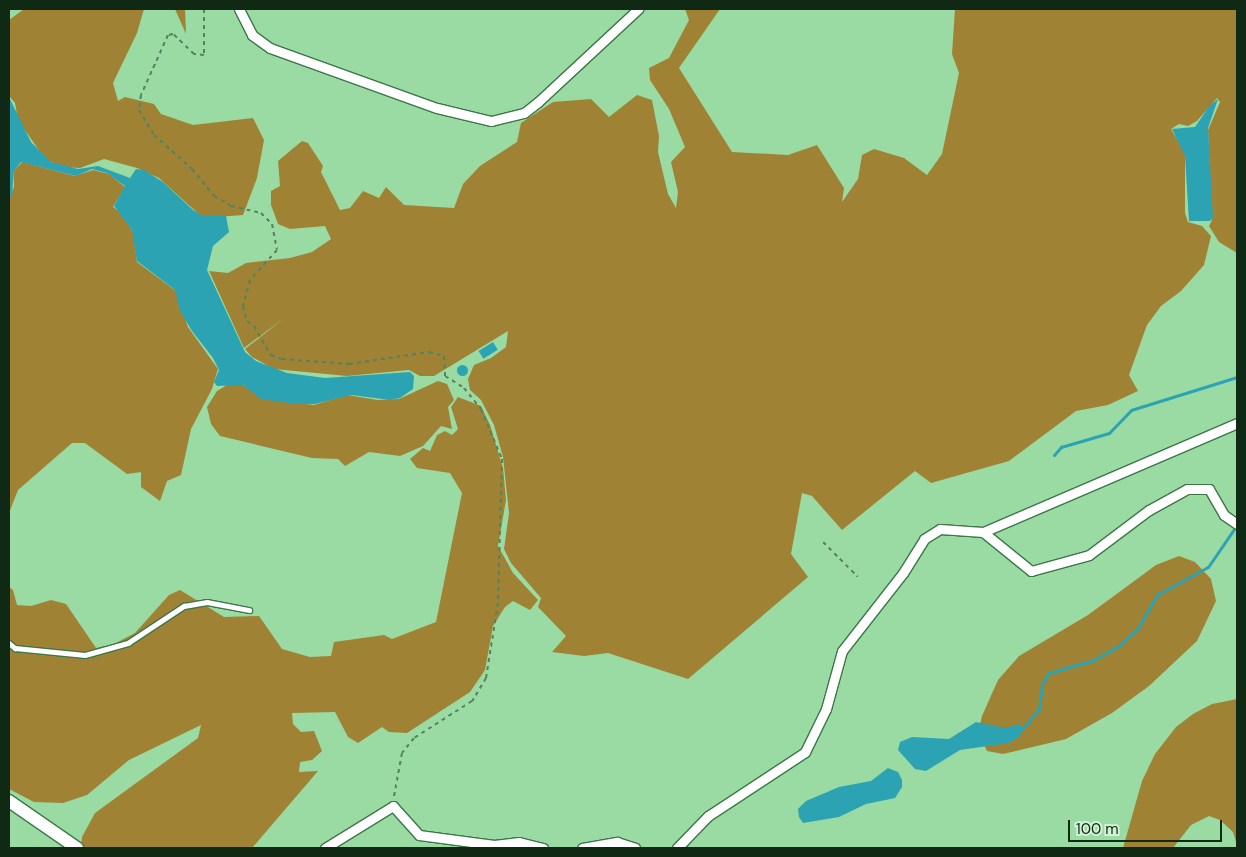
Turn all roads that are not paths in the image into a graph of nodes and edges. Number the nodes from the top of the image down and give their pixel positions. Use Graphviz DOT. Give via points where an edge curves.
graph roads {
  1 [pos="238,9"];
  2 [pos="638,9"];
  3 [pos="1237,423"];
  4 [pos="1237,524"];
  5 [pos="983,532"];
  6 [pos="249,610"];
  7 [pos="9,644"];
  8 [pos="9,802"];
  9 [pos="76,848"];
  10 [pos="324,848"];
  11 [pos="543,848"];
  12 [pos="582,848"];
  13 [pos="635,848"];
  14 [pos="677,848"];
  1 -- 2 [label="street" via="252,35 270,48 437,108 491,121 524,113"];
  3 -- 5 [label="street"];
  4 -- 5 [label="street" via="1224,514 1209,489 1187,489 1149,510 1089,555 1031,571"];
  5 -- 14 [label="street" via="940,528 924,539 903,573 842,651 826,709 805,752 708,816"];
  6 -- 7 [label="lane" via="207,602 184,606 128,642 85,655 16,648"];
  8 -- 9 [label="main road"];
  10 -- 11 [label="street" via="393,806 419,835 494,845 519,842"];
  12 -- 13 [label="street" via="617,842"];
}
